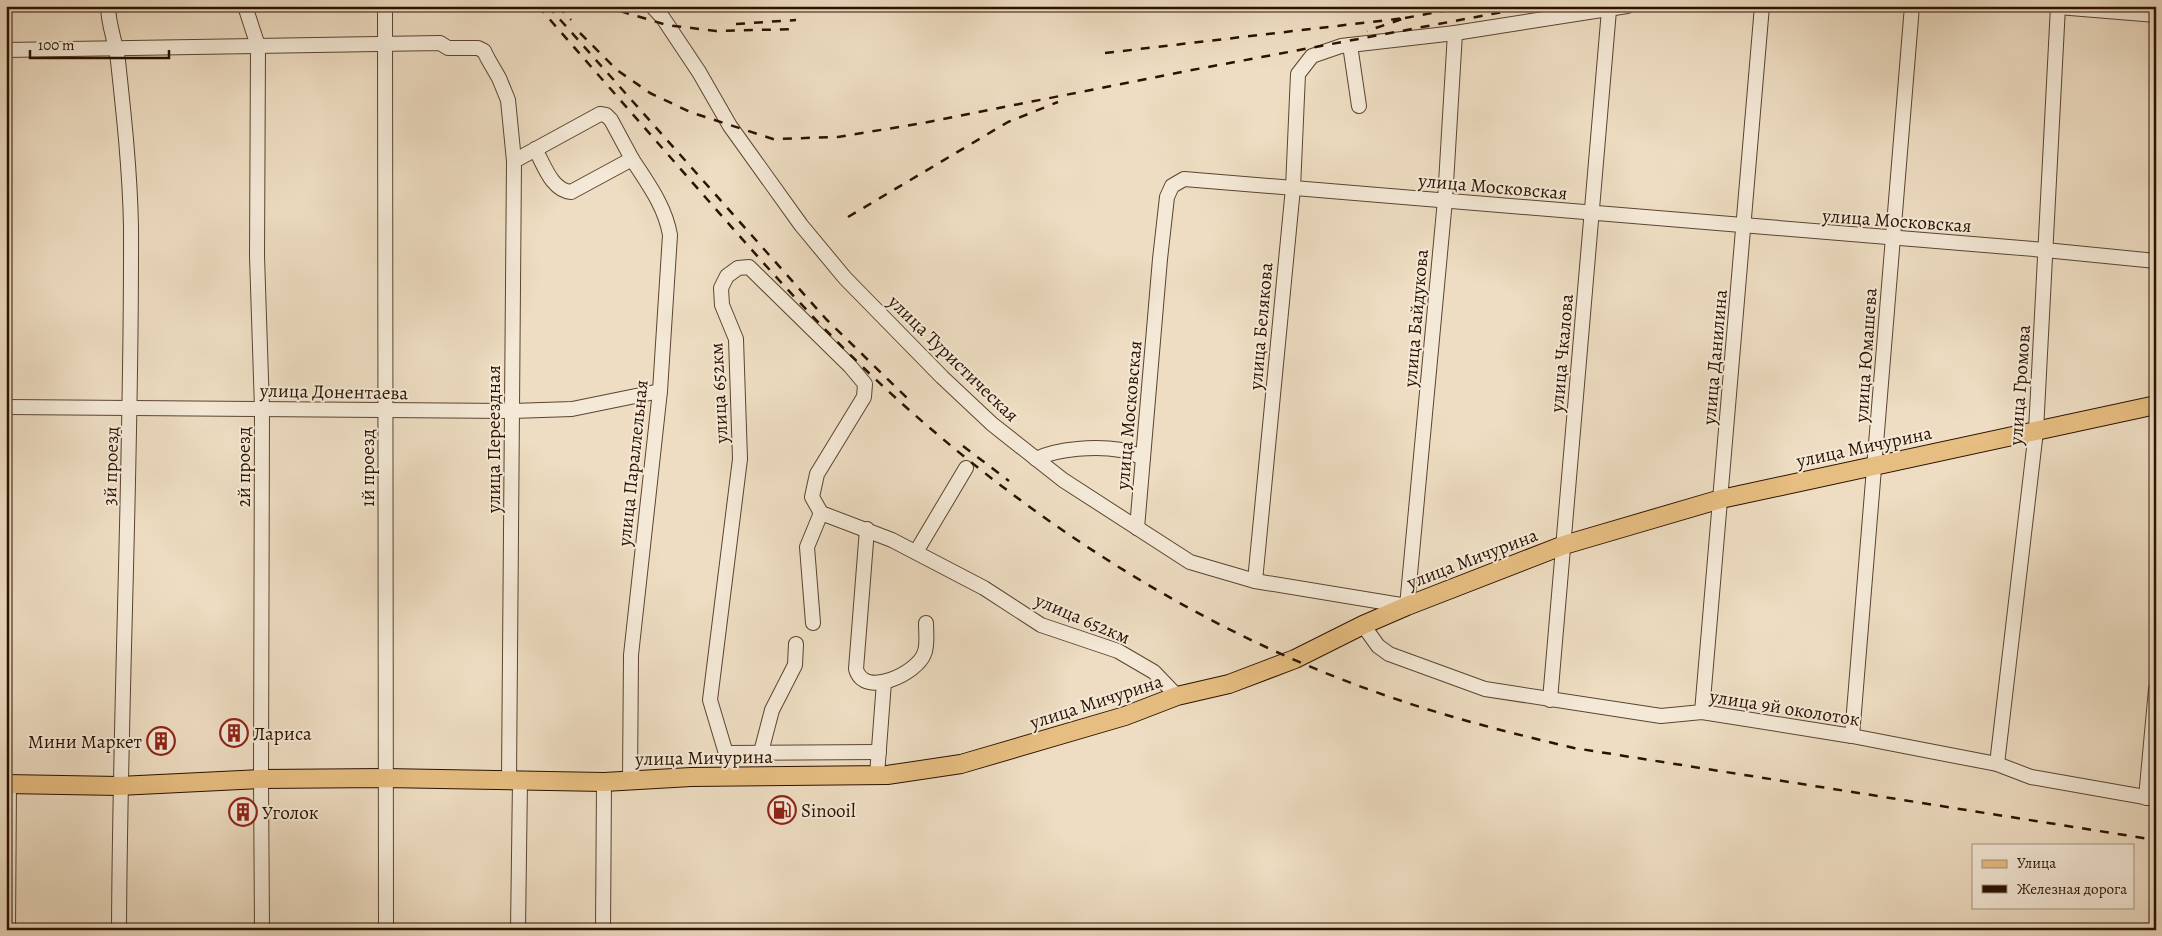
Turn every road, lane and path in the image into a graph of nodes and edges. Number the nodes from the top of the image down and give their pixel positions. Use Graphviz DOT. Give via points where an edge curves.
graph roads {
  1 [pos="108,6"];
  2 [pos="244,6"];
  3 [pos="385,6"];
  4 [pos="652,6"];
  5 [pos="1627,6"];
  6 [pos="1762,6"];
  7 [pos="1912,6"];
  8 [pos="2058,7"];
  9 [pos="1609,10"];
  10 [pos="2156,16"];
  11 [pos="1456,33"];
  12 [pos="385,43"];
  13 [pos="1350,45"];
  14 [pos="258,46"];
  15 [pos="116,49"];
  16 [pos="6,50"];
  17 [pos="1359,106"];
  18 [pos="535,149"];
  19 [pos="632,159"];
  20 [pos="514,161"];
  21 [pos="1292,188"];
  22 [pos="1445,200"];
  23 [pos="1592,214"];
  24 [pos="1744,227"];
  25 [pos="1893,238"];
  26 [pos="2046,250"];
  27 [pos="2156,261"];
  28 [pos="660,391"];
  29 [pos="2156,405"];
  30 [pos="6,407"];
  31 [pos="130,409"];
  32 [pos="262,409"];
  33 [pos="512,411"];
  34 [pos="385,412"];
  35 [pos="2036,431"];
  36 [pos="1036,458"];
  37 [pos="1143,458"];
  38 [pos="1876,466"];
  39 [pos="966,468"];
  40 [pos="1721,499"];
  41 [pos="821,513"];
  42 [pos="1137,528"];
  43 [pos="867,529"];
  44 [pos="1564,545"];
  45 [pos="916,552"];
  46 [pos="1255,581"];
  47 [pos="1407,606"];
  48 [pos="926,623"];
  49 [pos="813,624"];
  50 [pos="1363,625"];
  51 [pos="796,644"];
  52 [pos="884,682"];
  53 [pos="2156,689"];
  54 [pos="1177,696"];
  55 [pos="1550,700"];
  56 [pos="1702,712"];
  57 [pos="1852,736"];
  58 [pos="761,752"];
  59 [pos="879,752"];
  60 [pos="727,753"];
  61 [pos="1997,764"];
  62 [pos="877,775"];
  63 [pos="733,777"];
  64 [pos="386,778"];
  65 [pos="261,780"];
  66 [pos="514,780"];
  67 [pos="630,780"];
  68 [pos="604,782"];
  69 [pos="8,784"];
  70 [pos="119,786"];
  71 [pos="2151,798"];
  72 [pos="8,930"];
  73 [pos="119,930"];
  74 [pos="262,930"];
  75 [pos="386,930"];
  76 [pos="518,930"];
  77 [pos="603,930"];
  1 -- 15 [label="street, 3й проезд" via="108,21"];
  2 -- 14 [label="street, 2й проезд"];
  3 -- 12 [label="street, 1й проезд"];
  4 -- 36 [label="street, улица Туристическая" via="699,72 730,126 801,225 845,278 942,377 992,424"];
  5 -- 9 [label="street"];
  6 -- 24 [label="street, улица Данилина"];
  7 -- 25 [label="street, улица Юмашева"];
  8 -- 10 [label="street"];
  8 -- 26 [label="street, улица Громова"];
  9 -- 11 [label="street"];
  9 -- 23 [label="street, улица Чкалова"];
  11 -- 13 [label="street"];
  11 -- 22 [label="street, улица Байдукова"];
  12 -- 14 [label="street"];
  12 -- 20 [label="street, улица Переездная" via="440,43 448,48 484,51 508,100"];
  12 -- 34 [label="street, 1й проезд"];
  13 -- 17 [label="street"];
  13 -- 21 [label="street, улица Белякова" via="1312,56 1298,74"];
  14 -- 15 [label="street"];
  14 -- 32 [label="street, 2й проезд" via="257,256"];
  15 -- 16 [label="street"];
  15 -- 31 [label="street, 3й проезд" via="127,136"];
  18 -- 19 [label="street" via="555,185 571,192"];
  18 -- 19 [label="street, улица Параллельная" via="600,114 611,120"];
  18 -- 20 [label="street"];
  19 -- 28 [label="street, улица Параллельная" via="658,199 670,236"];
  20 -- 33 [label="street, улица Переездная"];
  21 -- 22 [label="street, улица Московская"];
  21 -- 37 [label="street, улица Московская" via="1184,179 1172,186 1167,197 1160,260"];
  21 -- 46 [label="street, улица Белякова"];
  22 -- 23 [label="street, улица Московская"];
  22 -- 47 [label="street, улица Байдукова"];
  23 -- 24 [label="street, улица Московская"];
  23 -- 44 [label="street, улица Чкалова"];
  24 -- 25 [label="street, улица Московская"];
  24 -- 40 [label="street, улица Данилина"];
  25 -- 26 [label="street, улица Московская"];
  25 -- 38 [label="street, улица Юмашева"];
  26 -- 27 [label="street, улица Московская"];
  26 -- 35 [label="street, улица Громова"];
  28 -- 33 [label="street, улица Донентаева" via="572,408"];
  28 -- 67 [label="street, улица Параллельная" via="631,655"];
  29 -- 35 [label="main road, улица Мичурина"];
  30 -- 31 [label="street, улица Донентаева"];
  31 -- 32 [label="street, улица Донентаева"];
  31 -- 70 [label="street, 3й проезд"];
  32 -- 34 [label="street, улица Донентаева"];
  32 -- 65 [label="street, 2й проезд"];
  33 -- 34 [label="street, улица Донентаева"];
  33 -- 66 [label="street, улица Переездная"];
  34 -- 64 [label="street, 1й проезд"];
  35 -- 38 [label="main road, улица Мичурина"];
  35 -- 61 [label="street, улица Громова"];
  36 -- 37 [label="street" via="1071,449 1120,450"];
  36 -- 42 [label="street, улица Туристическая" via="1063,480"];
  37 -- 42 [label="street, улица Московская"];
  38 -- 40 [label="main road, улица Мичурина"];
  38 -- 57 [label="street, улица Юмашева"];
  39 -- 45 [label="street"];
  40 -- 44 [label="main road, улица Мичурина"];
  40 -- 56 [label="street, улица Данилина"];
  41 -- 43 [label="street, улица 652км"];
  41 -- 49 [label="street" via="807,547"];
  41 -- 60 [label="street, улица 652км" via="812,497 818,474 864,397 865,384 748,267 738,268 727,276 722,288 722,305 736,339 740,459 710,700"];
  42 -- 46 [label="street, улица Туристическая" via="1190,562"];
  43 -- 45 [label="street, улица 652км"];
  43 -- 52 [label="street" via="856,669 858,676 866,682"];
  44 -- 47 [label="main road, улица Мичурина"];
  44 -- 55 [label="street, улица Чкалова"];
  45 -- 54 [label="street, улица 652км" via="984,588 1041,625 1118,651 1154,672"];
  46 -- 47 [label="street, улица Туристическая"];
  47 -- 50 [label="main road, улица Мичурина"];
  48 -- 52 [label="street" via="925,653 918,664"];
  50 -- 54 [label="main road, улица Мичурина" via="1295,659 1229,684"];
  50 -- 55 [label="street, улица 9й околоток" via="1378,646 1389,654 1485,689"];
  51 -- 58 [label="street" via="795,665 772,710"];
  52 -- 59 [label="street"];
  53 -- 71 [label="street"];
  54 -- 62 [label="main road, улица Мичурина" via="1125,716 972,762"];
  55 -- 56 [label="street, улица 9й околоток" via="1661,716"];
  56 -- 57 [label="street, улица 9й околоток"];
  57 -- 61 [label="street, улица 9й околоток"];
  58 -- 59 [label="street"];
  58 -- 60 [label="street"];
  59 -- 62 [label="street"];
  60 -- 63 [label="street, улица 652км"];
  61 -- 71 [label="street, улица 9й околоток" via="2031,776"];
  62 -- 63 [label="main road, улица Мичурина"];
  63 -- 67 [label="main road, улица Мичурина"];
  64 -- 65 [label="main road, улица Мичурина"];
  64 -- 66 [label="main road, улица Мичурина"];
  64 -- 75 [label="street, 1й проезд"];
  65 -- 70 [label="main road, улица Мичурина"];
  65 -- 74 [label="street, 2й проезд"];
  66 -- 68 [label="main road, улица Мичурина"];
  66 -- 76 [label="street, улица Переездная"];
  67 -- 68 [label="main road, улица Мичурина"];
  68 -- 77 [label="street"];
  69 -- 70 [label="main road, улица Мичурина"];
  69 -- 72 [label="street"];
  70 -- 73 [label="street, 3й проезд"];
}
